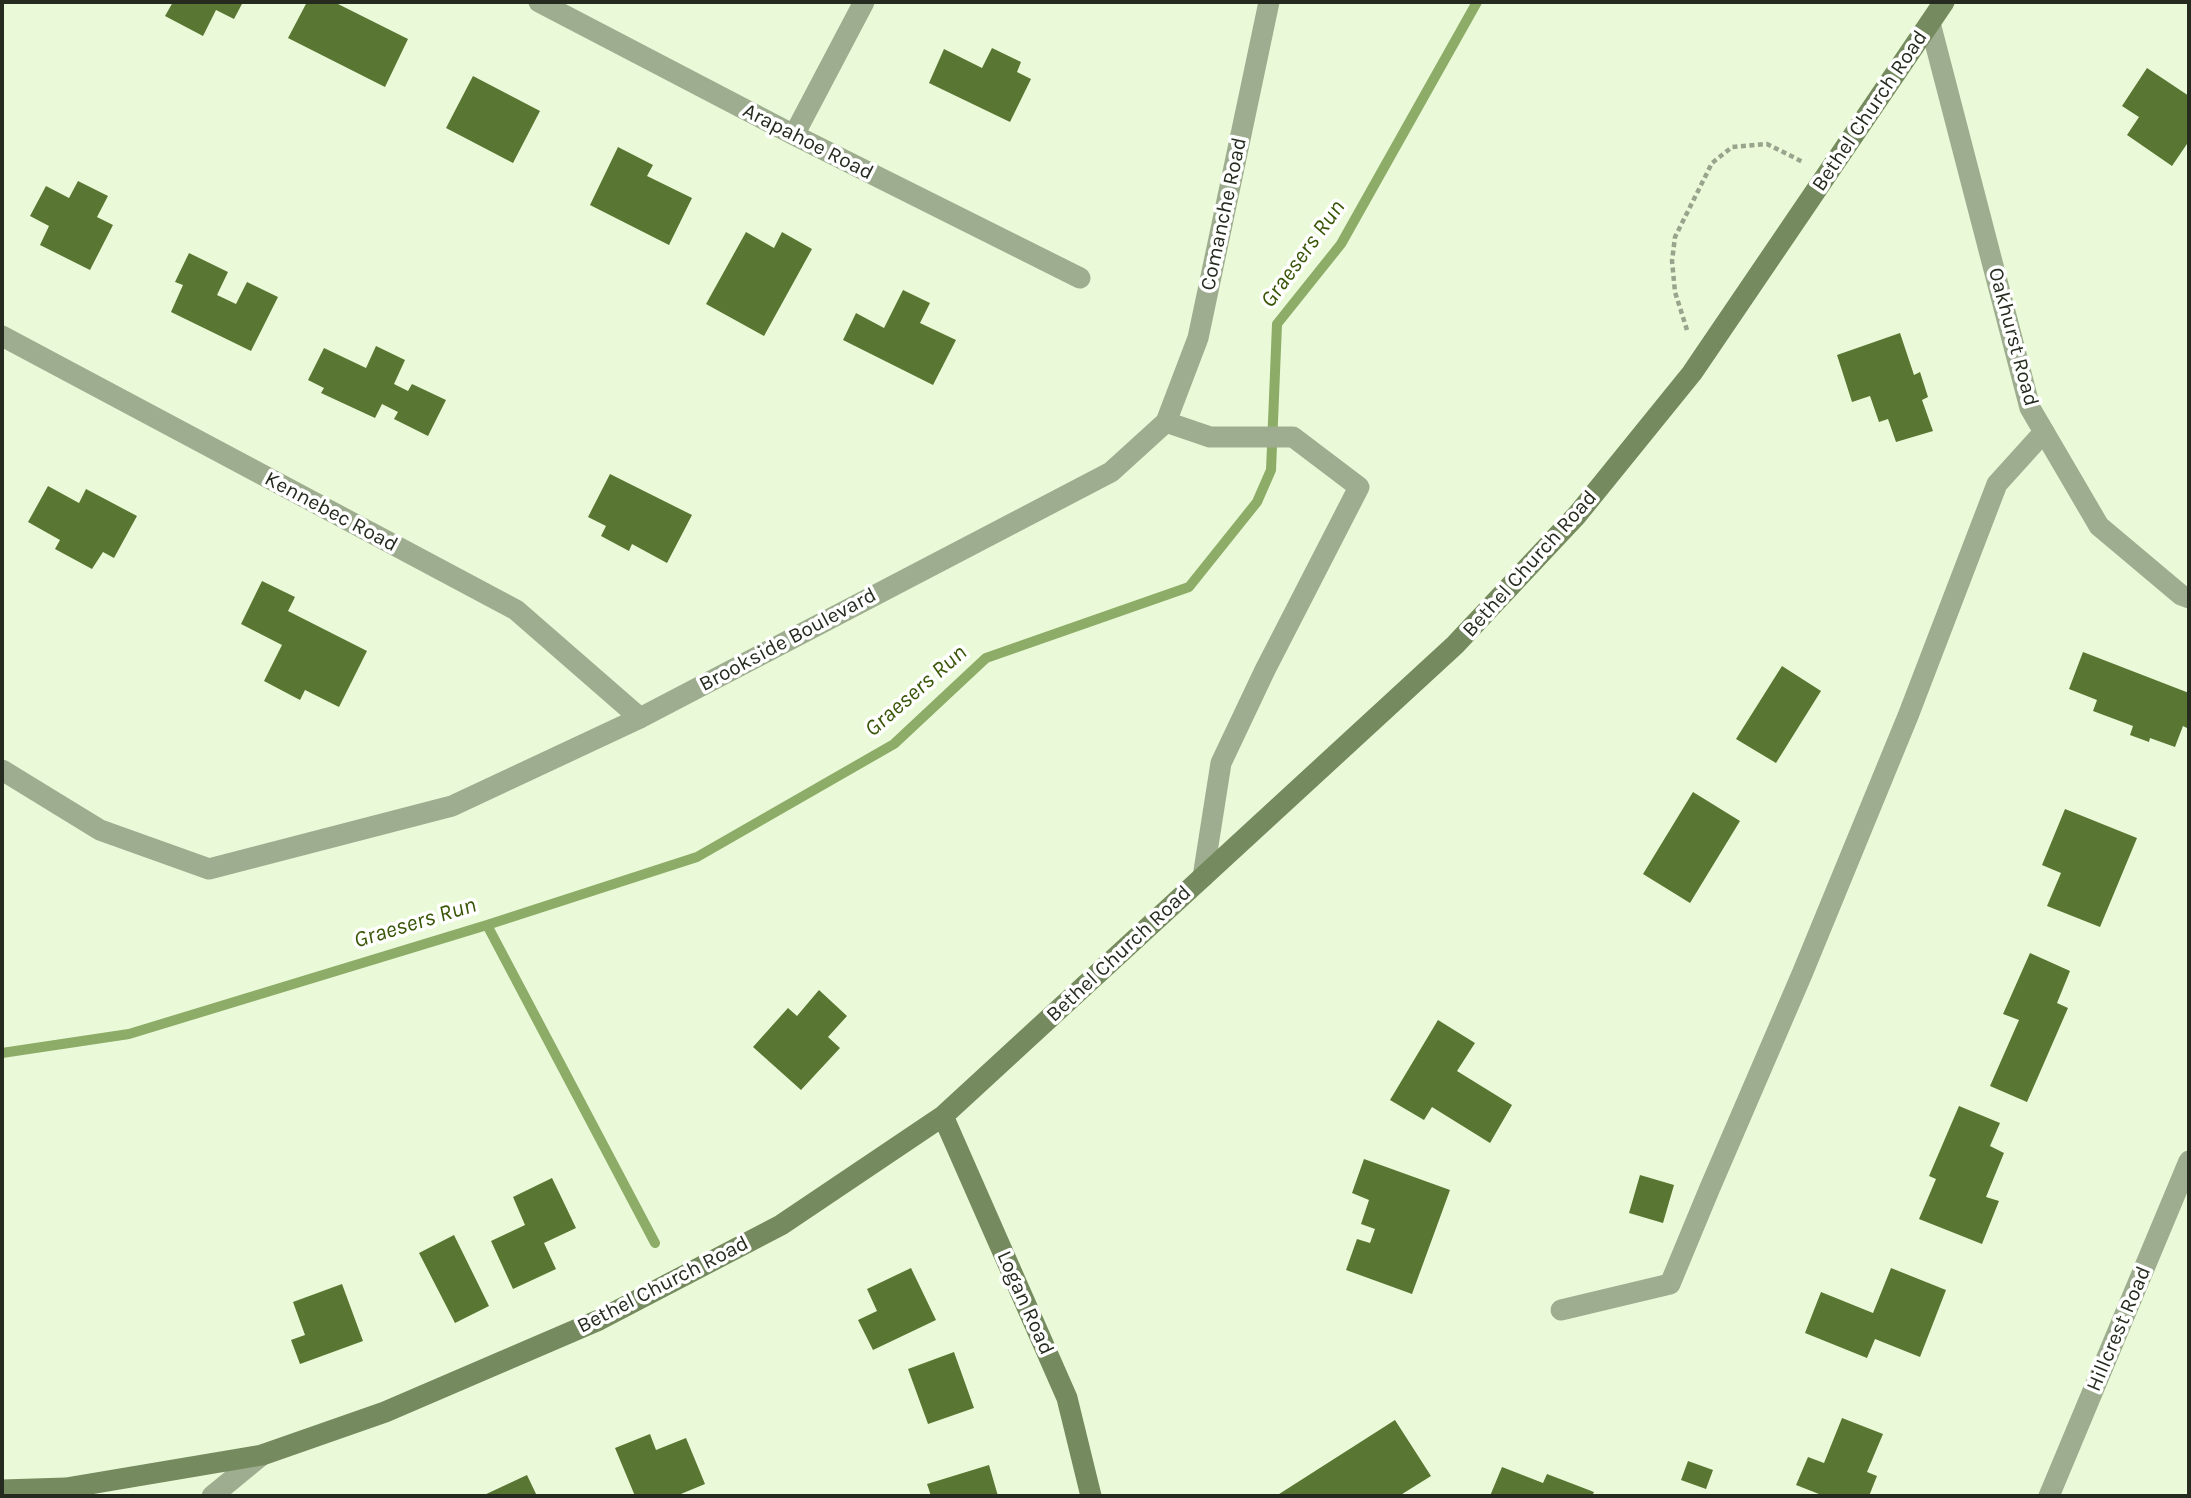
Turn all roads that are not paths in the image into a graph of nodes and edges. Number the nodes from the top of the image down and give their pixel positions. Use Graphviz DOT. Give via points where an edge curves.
graph roads {
  1 [pos="539,2"];
  2 [pos="864,2"];
  3 [pos="1269,2"];
  4 [pos="1944,2"];
  5 [pos="1930,23"];
  6 [pos="794,135"];
  7 [pos="1080,278"];
  8 [pos="2,336"];
  9 [pos="1166,422"];
  10 [pos="2044,432"];
  11 [pos="2189,598"];
  12 [pos="640,718"];
  13 [pos="2,770"];
  14 [pos="1203,877"];
  15 [pos="943,1116"];
  16 [pos="2189,1161"];
  17 [pos="1561,1310"];
  18 [pos="262,1455"];
  19 [pos="2,1490"];
  20 [pos="212,1496"];
  21 [pos="1091,1496"];
  22 [pos="2049,1496"];
  1 -- 6 [label="street, Arapahoe Road"];
  2 -- 6 [label="street"];
  3 -- 9 [label="street, Comanche Road" via="1198,338"];
  4 -- 5 [label="street, Bethel Church Road"];
  5 -- 10 [label="street, Oakhurst Road" via="2030,408"];
  5 -- 14 [label="street, Bethel Church Road" via="1692,373 1577,515 1455,645"];
  6 -- 7 [label="street, Arapahoe Road"];
  8 -- 12 [label="street, Kennebec Road" via="516,610"];
  9 -- 12 [label="street, Brookside Boulevard" via="1111,472"];
  9 -- 14 [label="street" via="1210,437 1293,437 1359,487 1221,762"];
  10 -- 11 [label="street, Oakhurst Road" via="2099,526"];
  10 -- 17 [label="street" via="1997,484 1897,742 1671,1284"];
  12 -- 13 [label="street, Brookside Boulevard" via="452,806 209,869 100,830"];
  14 -- 15 [label="street, Bethel Church Road"];
  15 -- 18 [label="street, Bethel Church Road" via="781,1225 599,1320 385,1412"];
  15 -- 21 [label="street, Logan Road" via="1067,1398"];
  16 -- 22 [label="street, Hillcrest Road"];
  18 -- 19 [label="street, Bethel Church Road" via="66,1488"];
  18 -- 20 [label="street"];
}
